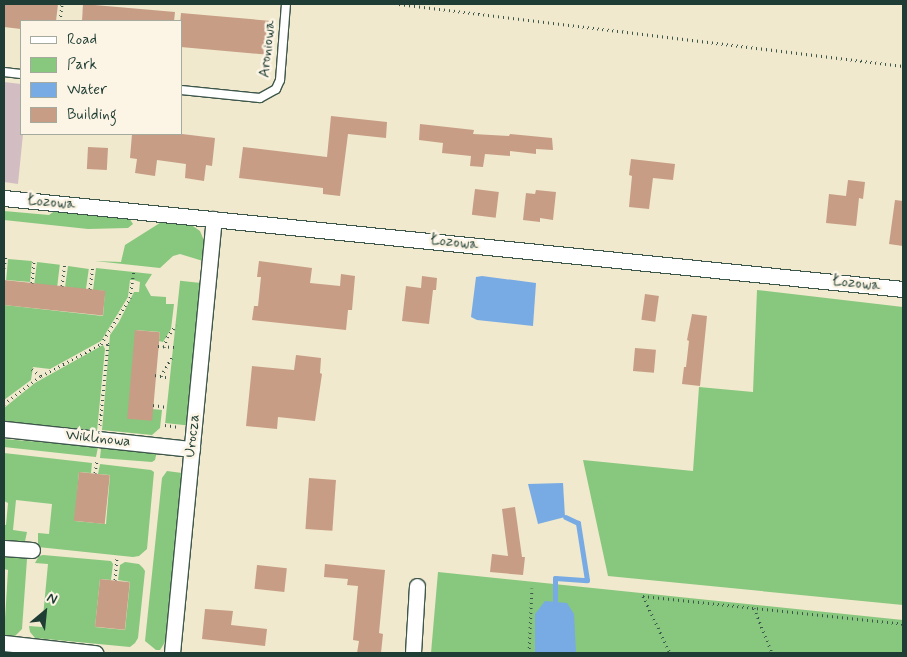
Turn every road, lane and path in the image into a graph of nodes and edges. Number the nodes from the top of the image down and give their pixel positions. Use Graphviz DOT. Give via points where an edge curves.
graph roads {
  1 [pos="62,4"];
  2 [pos="286,4"];
  3 [pos="399,4"];
  4 [pos="60,20"];
  5 [pos="903,66"];
  6 [pos="4,72"];
  7 [pos="20,74"];
  8 [pos="182,90"];
  9 [pos="4,198"];
  10 [pos="214,218"];
  11 [pos="6,256"];
  12 [pos="34,259"];
  13 [pos="65,262"];
  14 [pos="93,265"];
  15 [pos="4,268"];
  16 [pos="134,269"];
  17 [pos="32,283"];
  18 [pos="62,286"];
  19 [pos="90,289"];
  20 [pos="903,289"];
  21 [pos="176,325"];
  22 [pos="104,340"];
  23 [pos="158,346"];
  24 [pos="164,347"];
  25 [pos="174,348"];
  26 [pos="173,355"];
  27 [pos="32,370"];
  28 [pos="156,375"];
  29 [pos="42,376"];
  30 [pos="161,376"];
  31 [pos="170,378"];
  32 [pos="4,404"];
  33 [pos="152,405"];
  34 [pos="167,407"];
  35 [pos="4,429"];
  36 [pos="98,439"];
  37 [pos="192,449"];
  38 [pos="96,461"];
  39 [pos="95,473"];
  40 [pos="4,548"];
  41 [pos="32,550"];
  42 [pos="117,558"];
  43 [pos="115,580"];
  44 [pos="417,586"];
  45 [pos="532,588"];
  46 [pos="754,608"];
  47 [pos="903,624"];
  48 [pos="4,643"];
  49 [pos="94,653"];
  50 [pos="172,653"];
  51 [pos="413,653"];
  52 [pos="529,653"];
  53 [pos="670,653"];
  54 [pos="772,653"];
  1 -- 4 [label="path"];
  2 -- 8 [label="lane, Aroniowa" via="280,80 276,90 260,98"];
  3 -- 5 [label="path"];
  6 -- 7 [label="lane"];
  9 -- 10 [label="street, Łozowa"];
  10 -- 20 [label="street, Łozowa"];
  10 -- 37 [label="street, Urocza"];
  11 -- 15 [label="path"];
  12 -- 17 [label="path"];
  13 -- 18 [label="path"];
  14 -- 19 [label="path"];
  16 -- 22 [label="path" via="130,298"];
  21 -- 24 [label="path"];
  22 -- 29 [label="path"];
  22 -- 36 [label="path" via="108,344"];
  23 -- 24 [label="path"];
  24 -- 25 [label="path"];
  26 -- 30 [label="path"];
  27 -- 29 [label="path"];
  28 -- 30 [label="path"];
  29 -- 32 [label="path"];
  30 -- 31 [label="path"];
  33 -- 34 [label="path"];
  35 -- 36 [label="street, Wiklinowa"];
  36 -- 37 [label="street, Wiklinowa"];
  37 -- 50 [label="street, Urocza"];
  38 -- 39 [label="path"];
  40 -- 41 [label="street"];
  42 -- 43 [label="path"];
  44 -- 51 [label="street"];
  45 -- 52 [label="path"];
  46 -- 47 [label="path"];
  46 -- 53 [label="path" via="643,596"];
  46 -- 54 [label="path"];
  48 -- 49 [label="street"];
}
